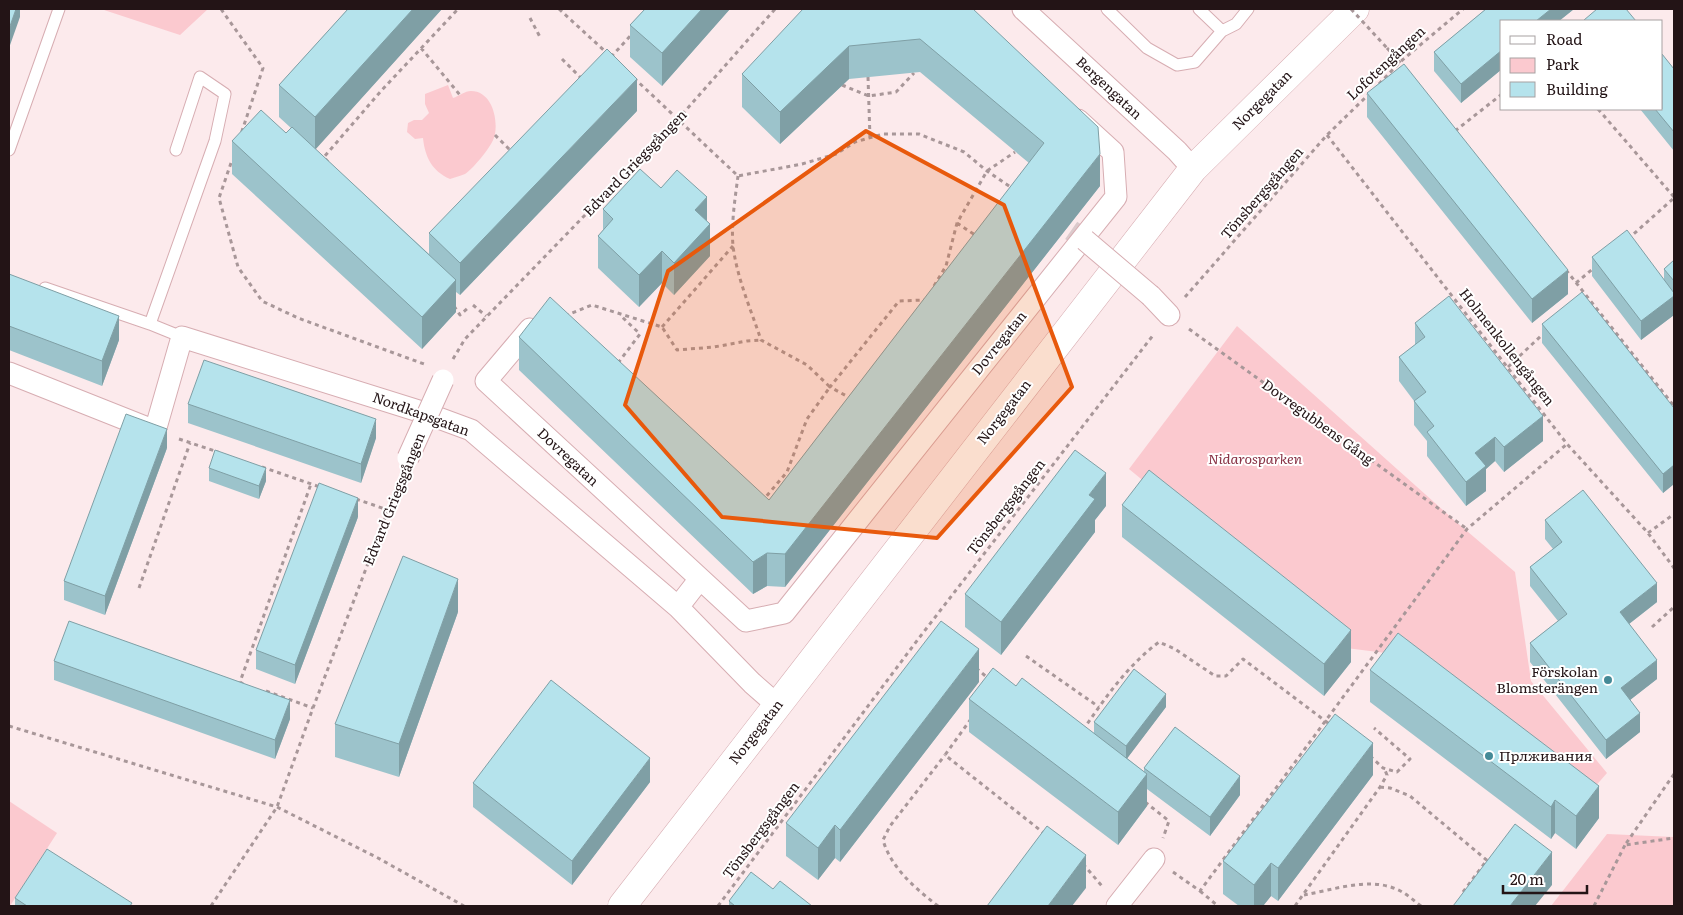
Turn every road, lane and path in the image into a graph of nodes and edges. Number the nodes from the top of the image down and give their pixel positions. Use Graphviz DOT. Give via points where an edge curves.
graph roads {
  1 [pos="58,9"];
  2 [pos="221,9"];
  3 [pos="458,9"];
  4 [pos="559,9"];
  5 [pos="776,9"];
  6 [pos="1023,9"];
  7 [pos="1108,9"];
  8 [pos="1199,9"];
  9 [pos="1248,9"];
  10 [pos="1353,9"];
  11 [pos="1463,9"];
  12 [pos="530,18"];
  13 [pos="637,29"];
  14 [pos="1222,31"];
  15 [pos="540,37"];
  16 [pos="421,48"];
  17 [pos="611,57"];
  18 [pos="562,59"];
  19 [pos="1400,62"];
  20 [pos="618,63"];
  21 [pos="1406,70"];
  22 [pos="914,73"];
  23 [pos="631,76"];
  24 [pos="868,76"];
  25 [pos="587,84"];
  26 [pos="842,85"];
  27 [pos="460,95"];
  28 [pos="868,96"];
  29 [pos="1500,96"];
  30 [pos="1062,106"];
  31 [pos="1599,110"];
  32 [pos="678,119"];
  33 [pos="496,135"];
  34 [pos="1327,135"];
  35 [pos="870,138"];
  36 [pos="1461,138"];
  37 [pos="238,143"];
  38 [pos="9,150"];
  39 [pos="176,150"];
  40 [pos="1015,152"];
  41 [pos="514,154"];
  42 [pos="232,161"];
  43 [pos="330,164"];
  44 [pos="1193,169"];
  45 [pos="987,171"];
  46 [pos="738,176"];
  47 [pos="1016,191"];
  48 [pos="1674,197"];
  49 [pos="957,224"];
  50 [pos="982,240"];
  51 [pos="1085,240"];
  52 [pos="1622,244"];
  53 [pos="733,246"];
  54 [pos="1599,264"];
  55 [pos="1564,268"];
  56 [pos="1576,283"];
  57 [pos="37,286"];
  58 [pos="1585,294"];
  59 [pos="450,299"];
  60 [pos="925,300"];
  61 [pos="1578,301"];
  62 [pos="931,307"];
  63 [pos="621,315"];
  64 [pos="1169,315"];
  65 [pos="486,316"];
  66 [pos="150,324"];
  67 [pos="662,327"];
  68 [pos="1550,327"];
  69 [pos="530,329"];
  70 [pos="182,337"];
  71 [pos="761,340"];
  72 [pos="612,358"];
  73 [pos="618,363"];
  74 [pos="1508,367"];
  75 [pos="624,370"];
  76 [pos="9,373"];
  77 [pos="444,376"];
  78 [pos="830,387"];
  79 [pos="859,402"];
  80 [pos="1674,406"];
  81 [pos="155,431"];
  82 [pos="190,443"];
  83 [pos="1567,444"];
  84 [pos="227,455"];
  85 [pos="408,458"];
  86 [pos="255,465"];
  87 [pos="311,484"];
  88 [pos="328,490"];
  89 [pos="354,499"];
  90 [pos="760,504"];
  91 [pos="388,510"];
  92 [pos="1674,514"];
  93 [pos="1467,529"];
  94 [pos="1648,533"];
  95 [pos="1674,568"];
  96 [pos="699,580"];
  97 [pos="139,588"];
  98 [pos="1674,606"];
  99 [pos="678,607"];
  100 [pos="1652,627"];
  101 [pos="926,628"];
  102 [pos="934,634"];
  103 [pos="1026,656"];
  104 [pos="972,665"];
  105 [pos="995,684"];
  106 [pos="249,686"];
  107 [pos="258,689"];
  108 [pos="777,705"];
  109 [pos="1099,707"];
  110 [pos="313,708"];
  111 [pos="973,716"];
  112 [pos="1326,721"];
  113 [pos="9,726"];
  114 [pos="1333,727"];
  115 [pos="1374,728"];
  116 [pos="1078,738"];
  117 [pos="945,755"];
  118 [pos="1369,756"];
  119 [pos="1384,768"];
  120 [pos="1674,774"];
  121 [pos="1380,787"];
  122 [pos="1140,798"];
  123 [pos="277,807"];
  124 [pos="1048,837"];
  125 [pos="1674,838"];
  126 [pos="1625,845"];
  127 [pos="1154,859"];
  128 [pos="1486,860"];
  129 [pos="1082,863"];
  130 [pos="1493,865"];
  131 [pos="1200,891"];
  132 [pos="1304,895"];
  133 [pos="1459,898"];
  134 [pos="211,906"];
  135 [pos="464,906"];
  136 [pos="623,906"];
  137 [pos="718,906"];
  138 [pos="938,906"];
  139 [pos="1118,906"];
  140 [pos="1218,906"];
  141 [pos="1295,906"];
  142 [pos="1422,906"];
  143 [pos="1594,906"];
  1 -- 38 [label="lane"];
  2 -- 37 [label="path" via="263,68"];
  3 -- 16 [label="path"];
  4 -- 17 [label="path"];
  5 -- 32 [label="path, Edvard Griegsgången"];
  6 -- 44 [label="street, Bergengatan"];
  7 -- 14 [label="lane" via="1147,48 1177,65 1195,62"];
  8 -- 14 [label="lane"];
  9 -- 14 [label="lane" via="1236,24"];
  10 -- 19 [label="path, bridge"];
  10 -- 44 [label="street, Norgegatan"];
  11 -- 19 [label="path, Lofotengången"];
  12 -- 15 [label="path"];
  13 -- 17 [label="path"];
  16 -- 27 [label="path"];
  16 -- 43 [label="path" via="324,157"];
  17 -- 20 [label="path"];
  18 -- 25 [label="path"];
  19 -- 21 [label="path"];
  19 -- 34 [label="path, Lofotengången"];
  22 -- 28 [label="path" via="896,92"];
  23 -- 32 [label="path"];
  24 -- 28 [label="path"];
  26 -- 28 [label="path"];
  28 -- 35 [label="path"];
  29 -- 36 [label="path" via="1454,131"];
  30 -- 96 [label="street, Dovregatan" via="1112,152 1116,197 784,613 746,621"];
  31 -- 48 [label="path"];
  32 -- 46 [label="path"];
  32 -- 65 [label="path, Edvard Griegsgången"];
  33 -- 41 [label="path"];
  34 -- 64 [label="path, Tönsbergsgången"];
  34 -- 74 [label="path, Holmenkollengången"];
  35 -- 45 [label="path" via="883,134 919,134 964,152"];
  35 -- 46 [label="path" via="855,142 836,154 802,164"];
  39 -- 66 [label="lane" via="200,77 225,94 215,141"];
  40 -- 45 [label="path"];
  42 -- 77 [label="path" via="219,198 238,267 262,300 298,318"];
  44 -- 108 [label="street, Norgegatan"];
  45 -- 47 [label="path"];
  45 -- 49 [label="path"];
  46 -- 53 [label="path"];
  48 -- 52 [label="path"];
  49 -- 50 [label="path"];
  49 -- 60 [label="path" via="946,266"];
  51 -- 64 [label="street, bridge"];
  53 -- 67 [label="path"];
  53 -- 71 [label="path"];
  54 -- 56 [label="path"];
  55 -- 56 [label="path"];
  56 -- 58 [label="path"];
  57 -- 66 [label="lane, Nordkapsgatan"];
  58 -- 61 [label="path"];
  58 -- 80 [label="path"];
  59 -- 65 [label="path" via="460,316 471,306"];
  60 -- 62 [label="path"];
  60 -- 78 [label="path" via="899,301"];
  63 -- 67 [label="path"];
  63 -- 69 [label="path" via="592,305"];
  63 -- 73 [label="path" via="640,334"];
  64 -- 93 [label="path, Dovregubbens Gång"];
  64 -- 101 [label="path, Tönsbergsgången"];
  65 -- 77 [label="path, Edvard Griegsgången" via="465,339"];
  66 -- 70 [label="lane, Nordkapsgatan"];
  67 -- 71 [label="path" via="677,350"];
  68 -- 74 [label="path"];
  69 -- 96 [label="street, Dovregatan" via="486,381"];
  70 -- 81 [label="street"];
  70 -- 99 [label="street, Nordkapsgatan" via="471,430"];
  71 -- 78 [label="path" via="807,365"];
  72 -- 73 [label="path"];
  73 -- 75 [label="path"];
  74 -- 83 [label="path, Holmenkollengången"];
  76 -- 81 [label="street"];
  77 -- 85 [label="street, Edvard Griegsgången, bridge"];
  78 -- 79 [label="path"];
  78 -- 90 [label="path" via="807,419 787,472"];
  81 -- 82 [label="path"];
  82 -- 84 [label="path"];
  82 -- 97 [label="path"];
  83 -- 93 [label="path"];
  83 -- 94 [label="path, Holmenkollengången"];
  85 -- 91 [label="path, Edvard Griegsgången"];
  86 -- 87 [label="path"];
  87 -- 88 [label="path"];
  87 -- 106 [label="path" via="240,682"];
  89 -- 91 [label="path"];
  91 -- 110 [label="path, Edvard Griegsgången"];
  92 -- 94 [label="path"];
  93 -- 112 [label="path"];
  94 -- 95 [label="path, Holmenkollengången"];
  96 -- 99 [label="street"];
  98 -- 100 [label="path"];
  99 -- 108 [label="street, Nordkapsgatan"];
  101 -- 102 [label="path"];
  101 -- 137 [label="path, Tönsbergsgången"];
  103 -- 109 [label="path"];
  104 -- 105 [label="path"];
  107 -- 110 [label="path"];
  108 -- 136 [label="street, Norgegatan"];
  109 -- 112 [label="path" via="1141,655 1158,642 1175,649 1215,676 1226,676 1243,660"];
  109 -- 116 [label="path"];
  110 -- 123 [label="path, Edvard Griegsgången"];
  111 -- 117 [label="path"];
  112 -- 114 [label="path"];
  112 -- 131 [label="path"];
  113 -- 123 [label="path"];
  115 -- 119 [label="path" via="1410,759 1397,772"];
  117 -- 124 [label="path"];
  117 -- 138 [label="path" via="890,826 883,840 887,854 916,889"];
  118 -- 119 [label="path"];
  119 -- 121 [label="path" via="1387,776"];
  120 -- 126 [label="path"];
  121 -- 128 [label="path" via="1410,796"];
  121 -- 132 [label="path"];
  122 -- 127 [label="path" via="1170,821"];
  123 -- 134 [label="path, Edvard Griegsgången"];
  123 -- 135 [label="path"];
  125 -- 126 [label="path"];
  126 -- 143 [label="path"];
  127 -- 131 [label="path"];
  127 -- 139 [label="street"];
  128 -- 130 [label="path"];
  128 -- 133 [label="path"];
  129 -- 139 [label="path"];
  131 -- 140 [label="path"];
  132 -- 141 [label="path"];
  132 -- 142 [label="path" via="1381,884 1394,888"];
}
